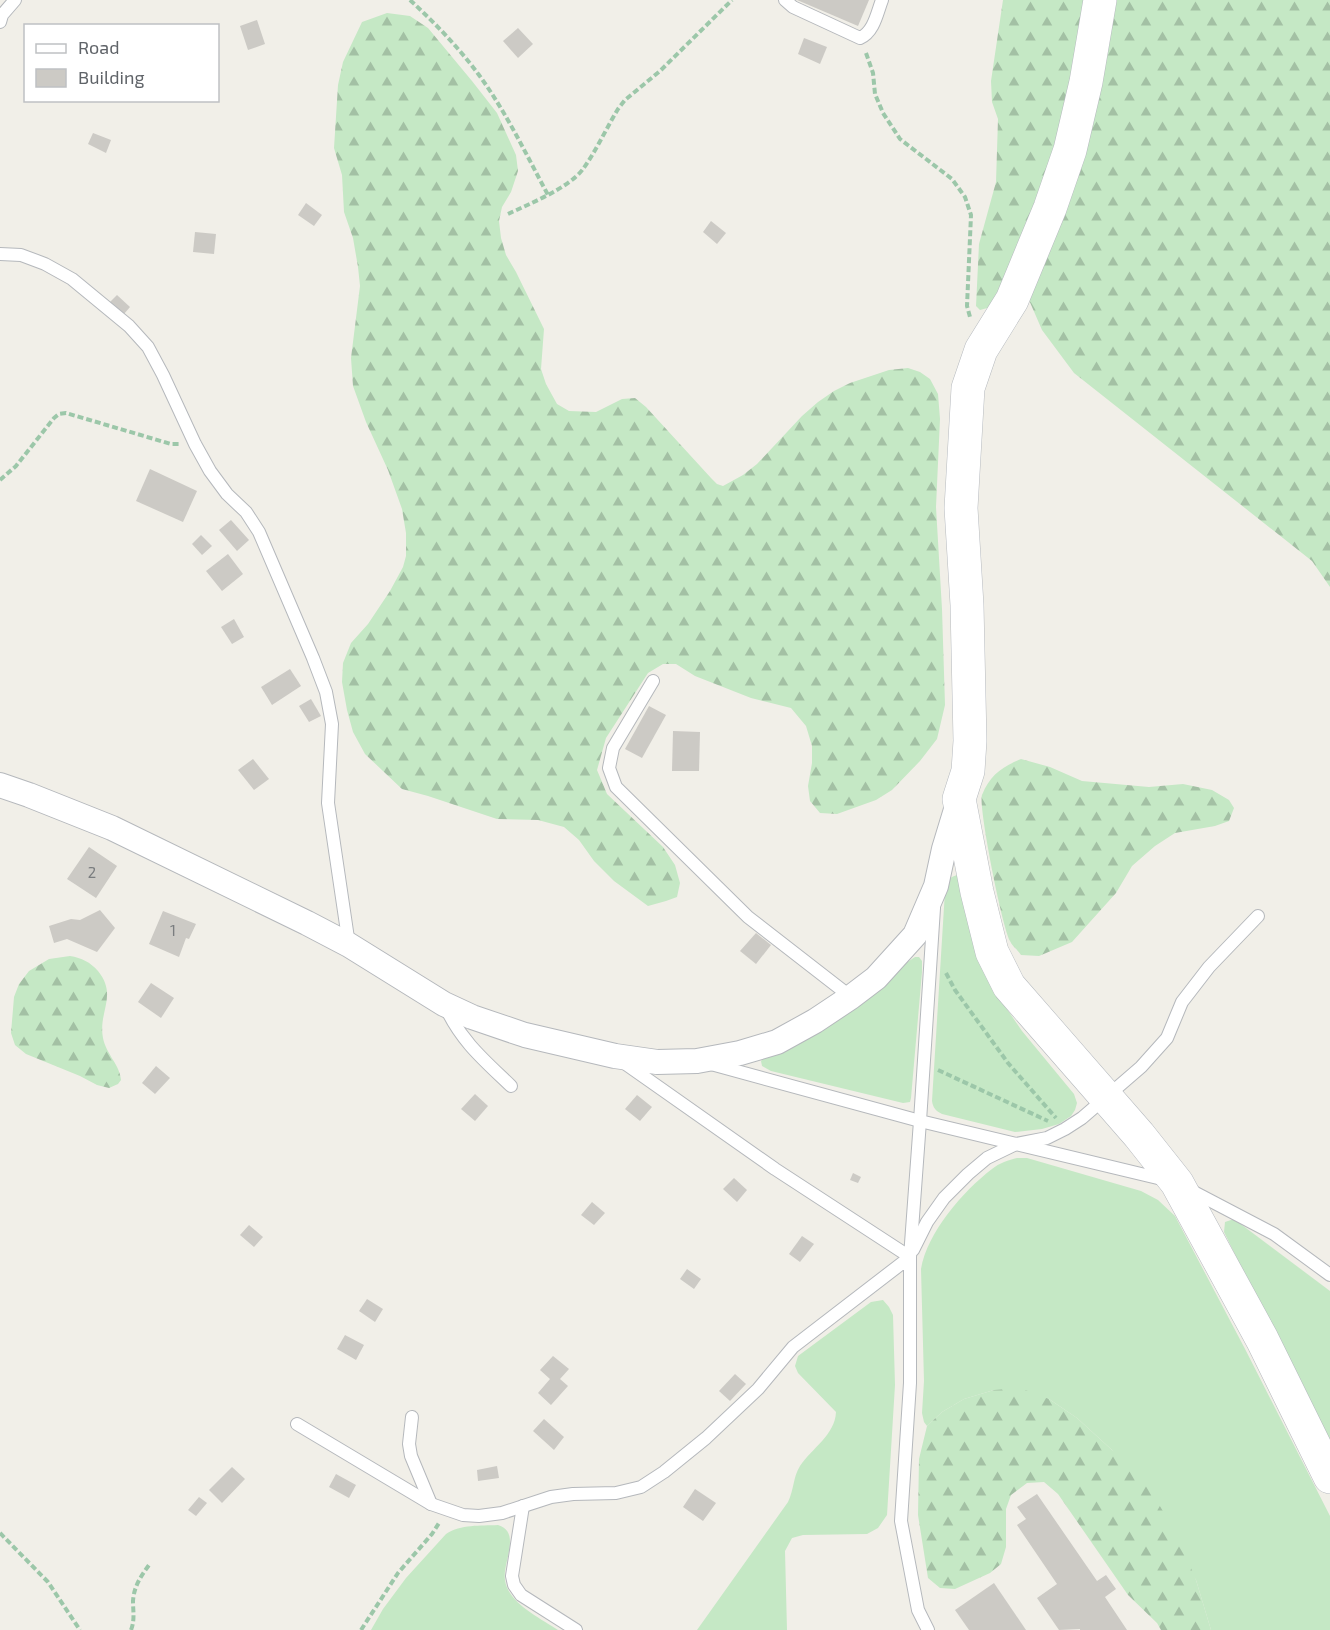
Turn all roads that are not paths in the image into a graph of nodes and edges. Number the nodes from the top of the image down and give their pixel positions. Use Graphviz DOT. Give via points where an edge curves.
graph roads {
  1 [pos="15,0"];
  2 [pos="785,0"];
  3 [pos="882,0"];
  4 [pos="1100,0"];
  5 [pos="0,22"];
  6 [pos="0,254"];
  7 [pos="653,681"];
  8 [pos="0,785"];
  9 [pos="959,799"];
  10 [pos="936,886"];
  11 [pos="1258,916"];
  12 [pos="349,945"];
  13 [pos="851,998"];
  14 [pos="444,1004"];
  15 [pos="615,1056"];
  16 [pos="697,1061"];
  17 [pos="511,1086"];
  18 [pos="1106,1097"];
  19 [pos="920,1121"];
  20 [pos="1016,1144"];
  21 [pos="1177,1183"];
  22 [pos="910,1257"];
  23 [pos="1330,1275"];
  24 [pos="412,1417"];
  25 [pos="297,1424"];
  26 [pos="1330,1477"];
  27 [pos="431,1504"];
  28 [pos="523,1506"];
  29 [pos="576,1630"];
  30 [pos="928,1630"];
  1 -- 5 [label="lane"];
  2 -- 3 [label="lane" via="860,38 870,30"];
  4 -- 9 [label="main road" via="1070,150 1012,300 981,350 968,388 961,507 970,741 968,771"];
  6 -- 12 [label="lane" via="21,255 72,279 129,326 148,347 210,471 259,532 326,692 332,724 328,803"];
  7 -- 13 [label="lane" via="613,748 609,768 616,787 747,917"];
  8 -- 12 [label="street" via="112,828"];
  9 -- 10 [label="street"];
  9 -- 18 [label="main road" via="976,892 1000,969 1009,986"];
  10 -- 13 [label="street" via="915,935 876,978"];
  10 -- 19 [label="lane"];
  11 -- 18 [label="lane" via="1182,1002 1167,1038"];
  12 -- 14 [label="street"];
  13 -- 16 [label="street" via="777,1042"];
  14 -- 15 [label="street" via="525,1035"];
  14 -- 17 [label="lane" via="463,1038"];
  15 -- 16 [label="street" via="657,1062"];
  15 -- 22 [label="lane" via="775,1169"];
  16 -- 19 [label="lane"];
  18 -- 20 [label="lane" via="1065,1129 1047,1138"];
  18 -- 21 [label="main road"];
  19 -- 20 [label="lane"];
  19 -- 22 [label="lane"];
  20 -- 21 [label="lane"];
  20 -- 22 [label="lane" via="987,1158 944,1198"];
  21 -- 23 [label="lane" via="1274,1234"];
  21 -- 26 [label="main road" via="1262,1339"];
  22 -- 28 [label="lane" via="793,1347 758,1389 706,1438 641,1487 616,1493 551,1497"];
  22 -- 30 [label="lane" via="910,1383 901,1521 918,1610"];
  24 -- 27 [label="lane" via="411,1456"];
  25 -- 27 [label="lane"];
  27 -- 28 [label="lane" via="479,1516"];
  28 -- 29 [label="lane" via="512,1576 514,1585 521,1595"];
}
